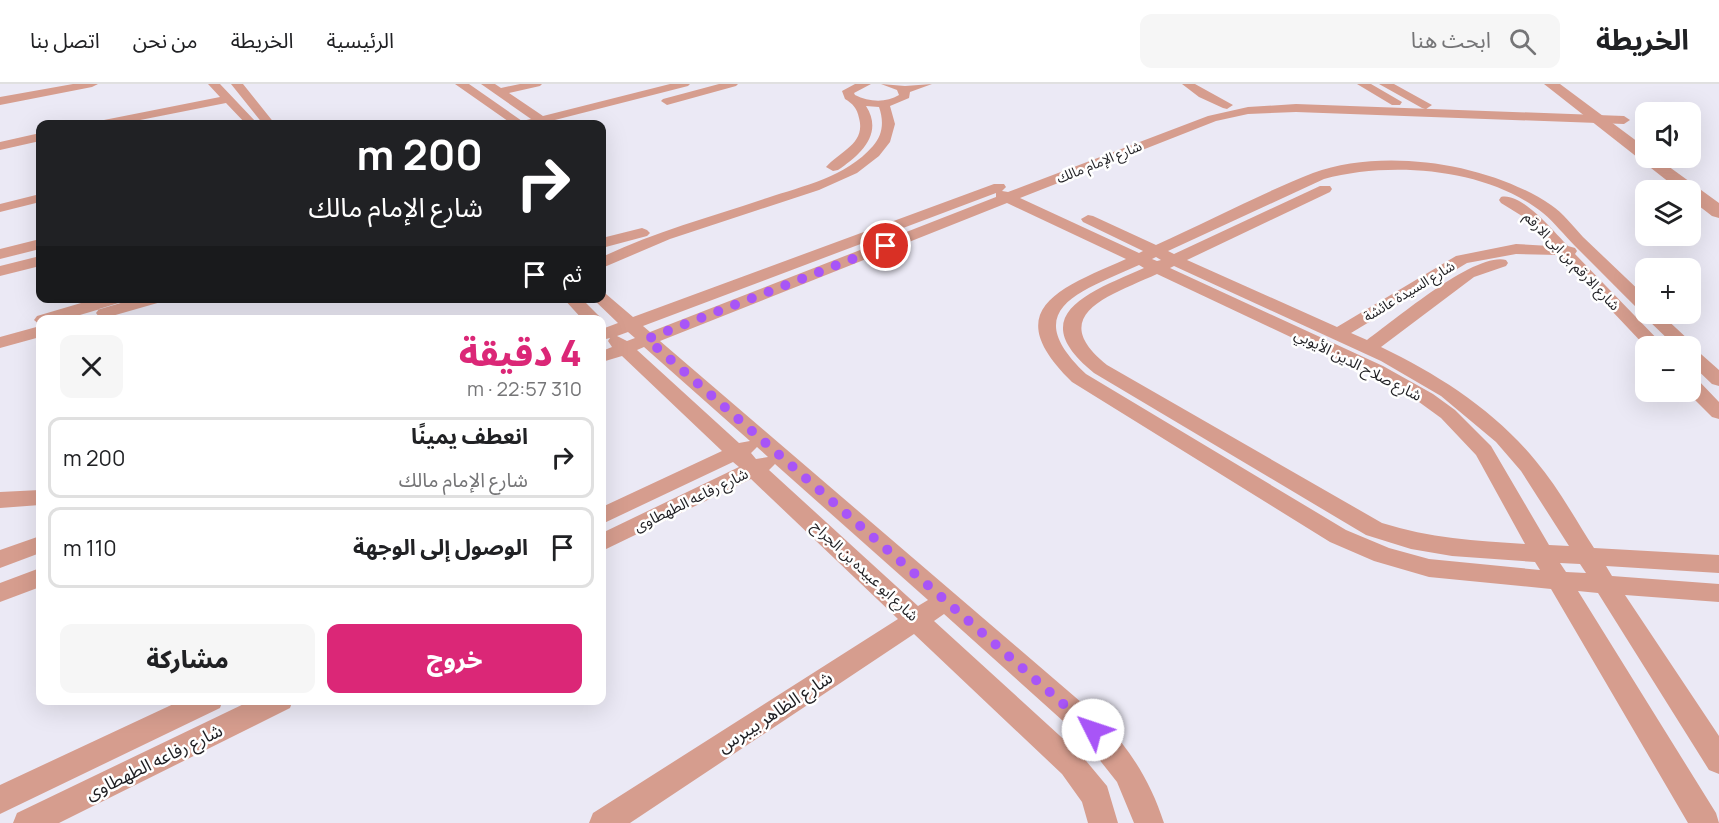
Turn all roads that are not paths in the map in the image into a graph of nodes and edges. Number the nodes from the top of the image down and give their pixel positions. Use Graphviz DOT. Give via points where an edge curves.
graph roads {
  1 [pos="56,84"];
  2 [pos="92,84"];
  3 [pos="214,84"];
  4 [pos="460,84"];
  5 [pos="510,84"];
  6 [pos="536,84"];
  7 [pos="684,84"];
  8 [pos="732,84"];
  9 [pos="865,84"];
  10 [pos="886,84"];
  11 [pos="926,84"];
  12 [pos="1188,84"];
  13 [pos="1363,84"];
  14 [pos="1385,84"];
  15 [pos="1551,84"];
  16 [pos="1575,84"];
  17 [pos="896,86"];
  18 [pos="493,88"];
  19 [pos="14,91"];
  20 [pos="244,92"];
  21 [pos="849,92"];
  22 [pos="0,94"];
  23 [pos="228,99"];
  24 [pos="0,101"];
  25 [pos="883,104"];
  26 [pos="1398,104"];
  27 [pos="1227,105"];
  28 [pos="1426,105"];
  29 [pos="1590,114"];
  30 [pos="1617,115"];
  31 [pos="124,120"];
  32 [pos="248,120"];
  33 [pos="266,120"];
  34 [pos="513,120"];
  35 [pos="541,120"];
  36 [pos="551,120"];
  37 [pos="590,120"];
  38 [pos="1635,128"];
  39 [pos="36,138"];
  40 [pos="0,146"];
  41 [pos="1635,149"];
  42 [pos="1661,168"];
  43 [pos="1687,168"];
  44 [pos="1009,190"];
  45 [pos="1285,191"];
  46 [pos="1719,192"];
  47 [pos="36,193"];
  48 [pos="36,199"];
  49 [pos="1304,199"];
  50 [pos="0,201"];
  51 [pos="0,208"];
  52 [pos="1719,212"];
  53 [pos="606,242"];
  54 [pos="36,245"];
  55 [pos="0,254"];
  56 [pos="1566,256"];
  57 [pos="1596,258"];
  58 [pos="1155,259"];
  59 [pos="606,261"];
  60 [pos="36,262"];
  61 [pos="0,271"];
  62 [pos="1635,296"];
  63 [pos="101,303"];
  64 [pos="139,303"];
  65 [pos="577,303"];
  66 [pos="602,303"];
  67 [pos="59,315"];
  68 [pos="98,315"];
  69 [pos="593,315"];
  70 [pos="36,322"];
  71 [pos="1662,324"];
  72 [pos="0,331"];
  73 [pos="36,332"];
  74 [pos="615,332"];
  75 [pos="1337,334"];
  76 [pos="1645,336"];
  77 [pos="1675,336"];
  78 [pos="0,343"];
  79 [pos="1368,348"];
  80 [pos="606,349"];
  81 [pos="1701,362"];
  82 [pos="1701,376"];
  83 [pos="1718,378"];
  84 [pos="1701,393"];
  85 [pos="1719,412"];
  86 [pos="761,440"];
  87 [pos="736,452"];
  88 [pos="780,456"];
  89 [pos="754,469"];
  90 [pos="36,498"];
  91 [pos="0,500"];
  92 [pos="606,514"];
  93 [pos="606,541"];
  94 [pos="36,546"];
  95 [pos="1542,553"];
  96 [pos="1587,556"];
  97 [pos="0,559"];
  98 [pos="1719,564"];
  99 [pos="36,579"];
  100 [pos="1559,580"];
  101 [pos="1604,584"];
  102 [pos="1719,592"];
  103 [pos="0,593"];
  104 [pos="945,601"];
  105 [pos="916,619"];
  106 [pos="200,705"];
  107 [pos="270,705"];
  108 [pos="118,744"];
  109 [pos="1719,760"];
  110 [pos="126,776"];
  111 [pos="0,800"];
  112 [pos="28,823"];
  113 [pos="604,823"];
  114 [pos="1103,823"];
  115 [pos="1149,823"];
  116 [pos="1705,823"];
  1 -- 19 [label="street"];
  2 -- 19 [label="street"];
  3 -- 23 [label="street"];
  4 -- 34 [label="street"];
  5 -- 18 [label="street"];
  6 -- 18 [label="street"];
  7 -- 36 [label="street"];
  8 -- 37 [label="street"];
  9 -- 21 [label="street"];
  10 -- 17 [label="street"];
  11 -- 17 [label="street"];
  12 -- 27 [label="street"];
  13 -- 26 [label="street"];
  14 -- 28 [label="street"];
  15 -- 29 [label="street"];
  16 -- 30 [label="street"];
  17 -- 25 [label="street" via="905,93 902,99"];
  18 -- 35 [label="street"];
  19 -- 22 [label="street"];
  19 -- 24 [label="street"];
  20 -- 23 [label="street"];
  20 -- 33 [label="street"];
  21 -- 25 [label="street"];
  21 -- 53 [label="street" via="866,116 866,133 856,150 834,167 780,190"];
  23 -- 31 [label="street"];
  23 -- 32 [label="street"];
  25 -- 59 [label="street" via="889,119 887,135 875,152 854,169 823,184 645,244"];
  26 -- 27 [label="street, شارع الإمام مالك" via="1292,101"];
  26 -- 28 [label="street, شارع الإمام مالك"];
  27 -- 44 [label="street, شارع الإمام مالك" via="1195,112"];
  28 -- 29 [label="street, شارع الإمام مالك"];
  29 -- 30 [label="street, شارع الإمام مالك"];
  29 -- 41 [label="street"];
  29 -- 44 [label="street, شارع الإمام مالك" via="1296,108 1242,111 1200,122"];
  30 -- 38 [label="street"];
  39 -- 40 [label="street"];
  42 -- 52 [label="street"];
  43 -- 46 [label="street"];
  44 -- 58 [label="street, شارع صلاح الدين الأيوبي"];
  44 -- 74 [label="street, شارع الإمام مالك"];
  44 -- 74 [label="street, شارع الإمام مالك"];
  45 -- 49 [label="street"];
  45 -- 57 [label="street, شارع الارقم بن ابى الارقم" via="1332,172 1366,165 1464,174 1502,186 1546,208"];
  45 -- 58 [label="street, شارع الارقم بن ابى الارقم"];
  47 -- 50 [label="street"];
  48 -- 51 [label="street"];
  49 -- 56 [label="street, شارع الارقم بن ابى الارقم" via="1358,177 1442,179 1511,202 1527,213"];
  49 -- 58 [label="street, شارع الارقم بن ابى الارقم"];
  54 -- 55 [label="street"];
  56 -- 57 [label="street, شارع السيدة عائشة"];
  56 -- 75 [label="street, شارع السيدة عائشة" via="1496,251 1462,259"];
  56 -- 76 [label="street, شارع الارقم بن ابى الارقم"];
  56 -- 79 [label="street, شارع السيدة عائشة" via="1480,268"];
  57 -- 62 [label="street, شارع الارقم بن ابى الارقم"];
  58 -- 75 [label="street, شارع صلاح الدين الأيوبي"];
  58 -- 95 [label="street, شارع صلاح الدين الأيوبي" via="1376,370 1448,414 1484,451"];
  58 -- 95 [label="street" via="1078,310 1072,325 1074,342 1091,363 1374,529 1452,548"];
  58 -- 100 [label="street" via="1069,291 1054,305 1047,321 1051,345 1079,378 1338,536 1382,555 1476,574"];
  60 -- 61 [label="street"];
  63 -- 67 [label="street"];
  64 -- 68 [label="street"];
  65 -- 69 [label="street"];
  66 -- 74 [label="street"];
  70 -- 72 [label="street"];
  71 -- 77 [label="street"];
  73 -- 78 [label="street"];
  74 -- 80 [label="street, شارع الإمام مالك"];
  74 -- 86 [label="street, شارع ابو عبيده بن الجراح"];
  74 -- 87 [label="street, شارع ابو عبيده بن الجراح"];
  75 -- 79 [label="street, شارع صلاح الدين الأيوبي"];
  79 -- 96 [label="street, شارع صلاح الدين الأيوبي" via="1422,375 1483,416 1529,466"];
  81 -- 83 [label="street"];
  82 -- 83 [label="street"];
  84 -- 85 [label="street"];
  86 -- 87 [label="street, شارع رفاعه الطهطاوى"];
  86 -- 88 [label="street, شارع ابو عبيده بن الجراح"];
  87 -- 89 [label="street, شارع ابو عبيده بن الجراح"];
  87 -- 92 [label="street, شارع رفاعه الطهطاوى"];
  88 -- 89 [label="street, شارع رفاعه الطهطاوى"];
  88 -- 104 [label="street, شارع ابو عبيده بن الجراح"];
  89 -- 93 [label="street, شارع رفاعه الطهطاوى"];
  89 -- 105 [label="street, شارع ابو عبيده بن الجراح"];
  90 -- 91 [label="street"];
  94 -- 97 [label="street"];
  95 -- 96 [label="street"];
  95 -- 100 [label="street, شارع صلاح الدين الأيوبي"];
  96 -- 98 [label="street"];
  96 -- 101 [label="street, شارع صلاح الدين الأيوبي"];
  99 -- 103 [label="street"];
  100 -- 101 [label="street"];
  100 -- 116 [label="street, شارع صلاح الدين الأيوبي"];
  101 -- 102 [label="street"];
  101 -- 109 [label="street, شارع صلاح الدين الأيوبي"];
  104 -- 105 [label="street, شارع الظاهر بيبرس"];
  104 -- 115 [label="street, شارع ابو عبيده بن الجراح" via="1093,730 1120,759 1140,792"];
  105 -- 113 [label="street, شارع الظاهر بيبرس"];
  105 -- 114 [label="street, شارع ابو عبيده بن الجراح" via="1072,765 1096,796"];
  106 -- 108 [label="street, شارع رفاعه الطهطاوى"];
  107 -- 110 [label="street, شارع رفاعه الطهطاوى"];
  108 -- 110 [label="street"];
  108 -- 111 [label="street, شارع رفاعه الطهطاوى"];
  110 -- 112 [label="street, شارع رفاعه الطهطاوى"];
}
